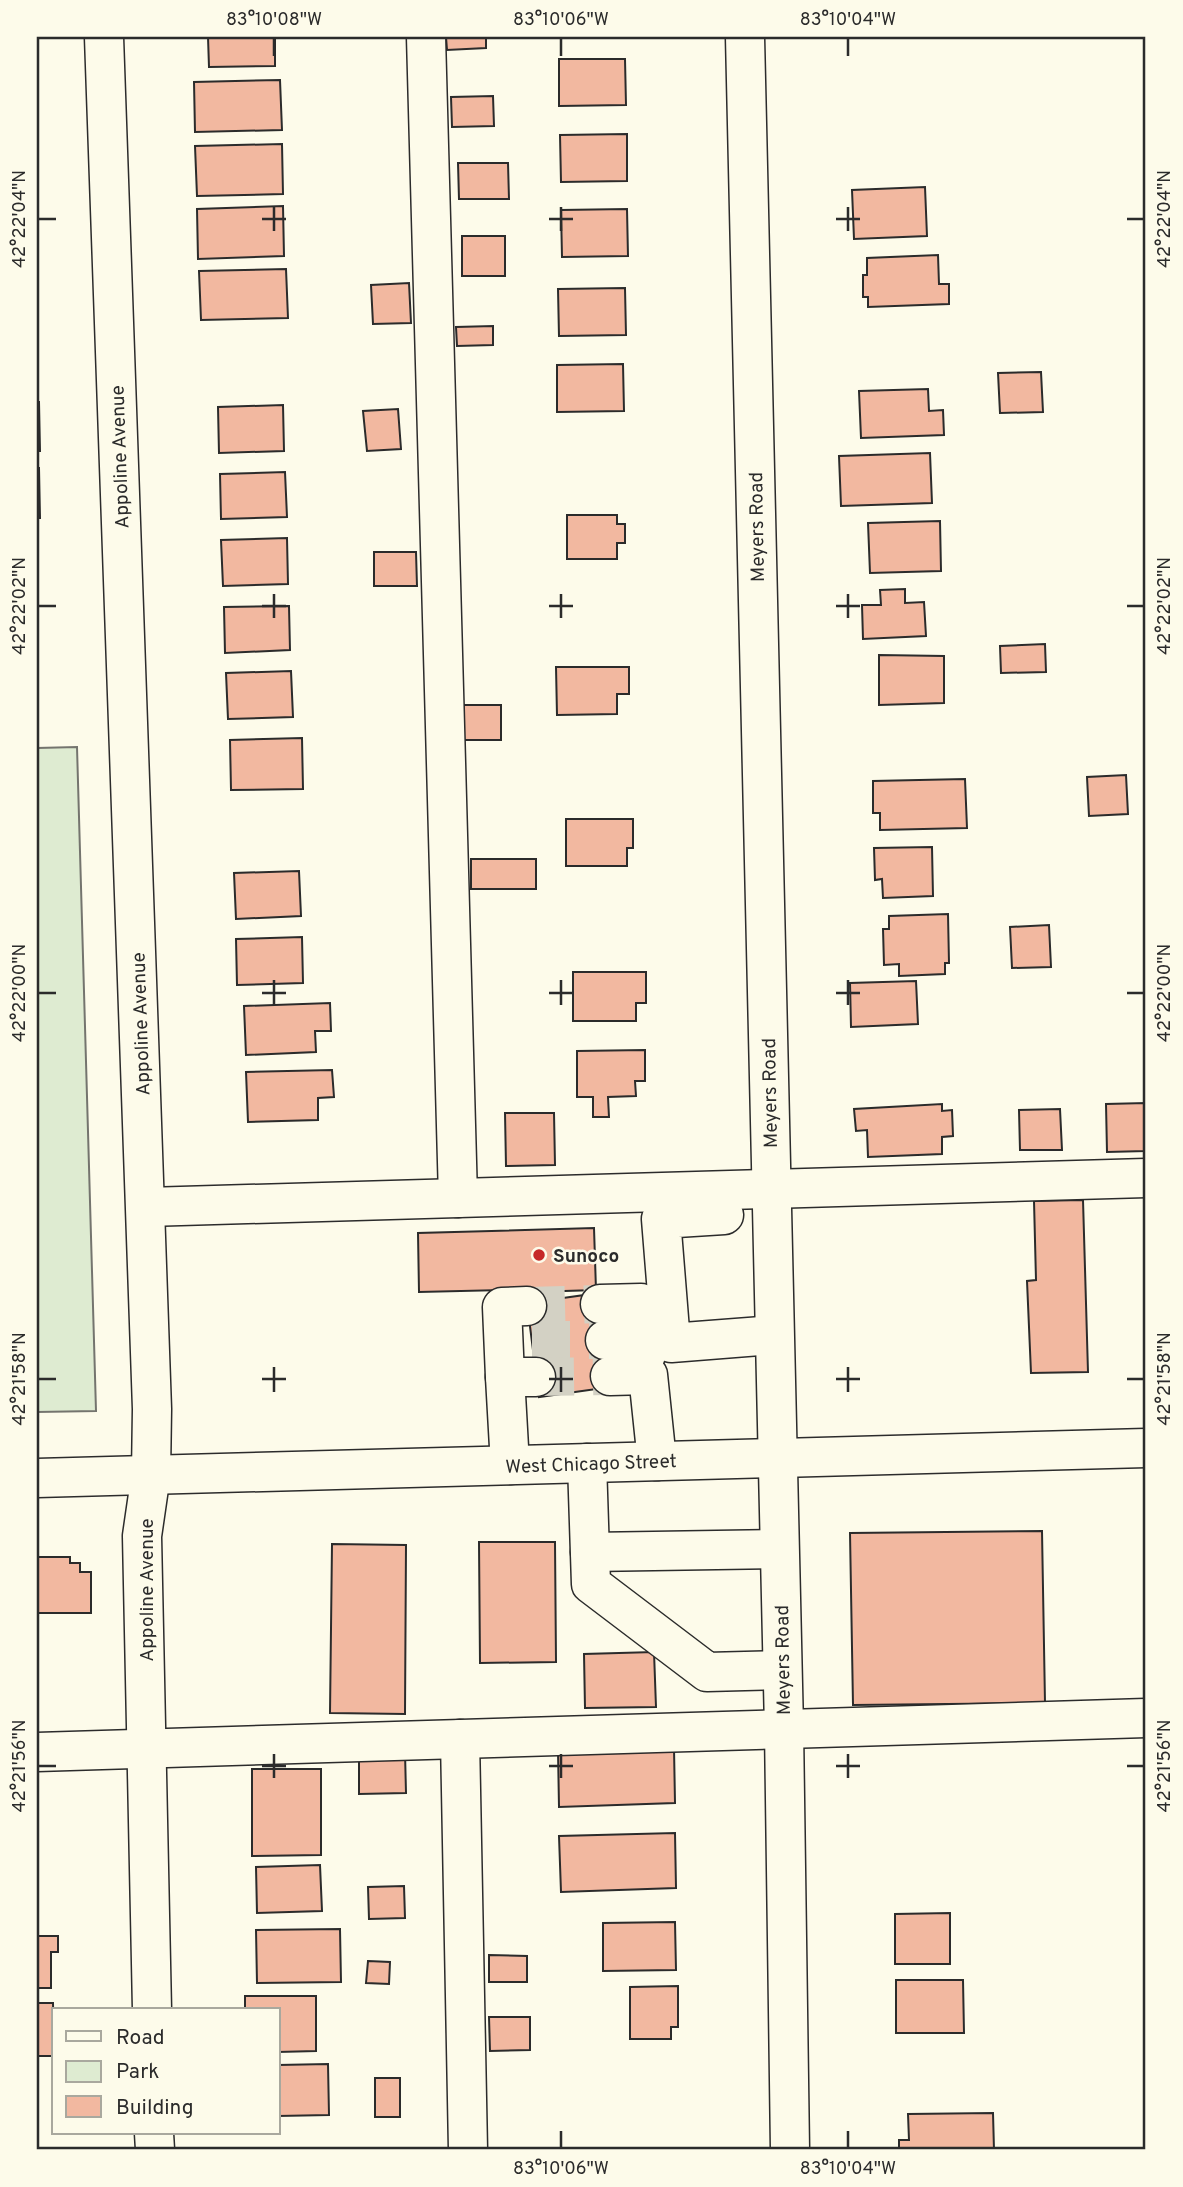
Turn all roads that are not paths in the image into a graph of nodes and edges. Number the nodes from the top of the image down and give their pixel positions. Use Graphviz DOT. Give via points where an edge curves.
graph roads {
  1 [pos="104,37"];
  2 [pos="426,37"];
  3 [pos="745,37"];
  4 [pos="1146,1178"];
  5 [pos="458,1198"];
  6 [pos="771,1200"];
  7 [pos="147,1207"];
  8 [pos="774,1335"];
  9 [pos="651,1338"];
  10 [pos="521,1348"];
  11 [pos="1146,1448"];
  12 [pos="776,1457"];
  13 [pos="657,1461"];
  14 [pos="587,1463"];
  15 [pos="510,1465"];
  16 [pos="151,1474"];
  17 [pos="37,1478"];
  18 [pos="779,1549"];
  19 [pos="590,1552"];
  20 [pos="782,1671"];
  21 [pos="1146,1718"];
  22 [pos="784,1728"];
  23 [pos="460,1739"];
  24 [pos="147,1748"];
  25 [pos="37,1752"];
  26 [pos="152,2008"];
  27 [pos="468,2150"];
  28 [pos="790,2150"];
  1 -- 7 [label="street, Appoline Avenue"];
  2 -- 5 [label="street"];
  3 -- 6 [label="street, Meyers Road"];
  4 -- 6 [label="street"];
  5 -- 6 [label="street"];
  5 -- 7 [label="street"];
  6 -- 8 [label="street, Meyers Road"];
  6 -- 9 [label="street" via="661,1219"];
  7 -- 16 [label="street, Appoline Avenue"];
  8 -- 9 [label="street" via="671,1343"];
  8 -- 12 [label="street, Meyers Road"];
  9 -- 9 [label="street" via="605,1340 641,1303"];
  9 -- 13 [label="street"];
  10 -- 15 [label="street"];
  11 -- 12 [label="street, West Chicago Street"];
  12 -- 13 [label="street, West Chicago Street"];
  12 -- 18 [label="street, Meyers Road"];
  13 -- 14 [label="street, West Chicago Street"];
  14 -- 15 [label="street, West Chicago Street"];
  14 -- 19 [label="street"];
  15 -- 16 [label="street, West Chicago Street"];
  16 -- 17 [label="street, West Chicago Street"];
  16 -- 24 [label="street, Appoline Avenue" via="142,1536"];
  18 -- 19 [label="street"];
  18 -- 20 [label="street, Meyers Road"];
  19 -- 20 [label="street" via="591,1584 707,1672"];
  20 -- 22 [label="street, Meyers Road"];
  21 -- 22 [label="street"];
  22 -- 23 [label="street"];
  22 -- 28 [label="street, Meyers Road"];
  23 -- 24 [label="street"];
  23 -- 27 [label="street"];
  24 -- 25 [label="street"];
  24 -- 26 [label="street, Appoline Avenue"];
}
